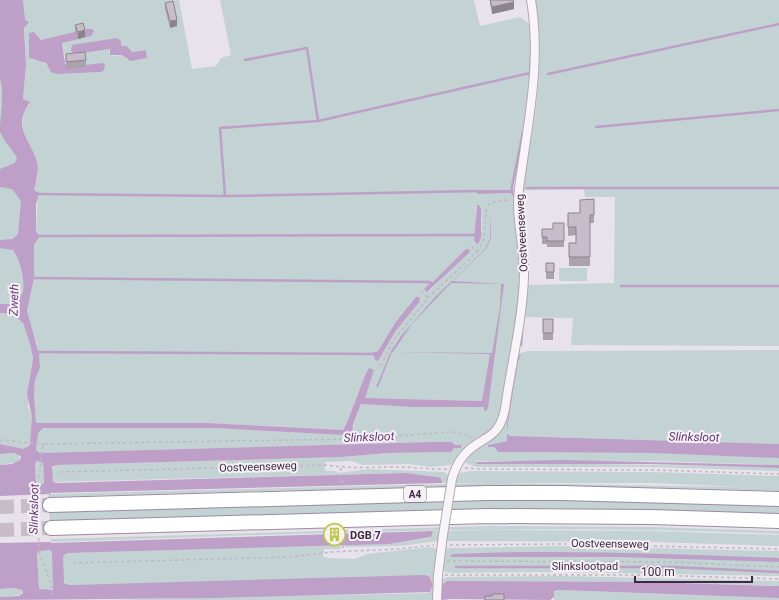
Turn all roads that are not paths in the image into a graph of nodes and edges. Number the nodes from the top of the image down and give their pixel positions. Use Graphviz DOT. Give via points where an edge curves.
graph roads {
  1 [pos="531,0"];
  2 [pos="779,499"];
  3 [pos="50,505"];
  4 [pos="779,521"];
  5 [pos="51,528"];
  6 [pos="437,600"];
  1 -- 6 [label="street, Oostveenseweg, bridge" via="535,27 533,99 518,200 524,279 506,402 498,429 467,452 452,478 439,561"];
  2 -- 3 [label="highway, A4" via="487,493"];
  4 -- 5 [label="highway, A4" via="488,516"];
}
